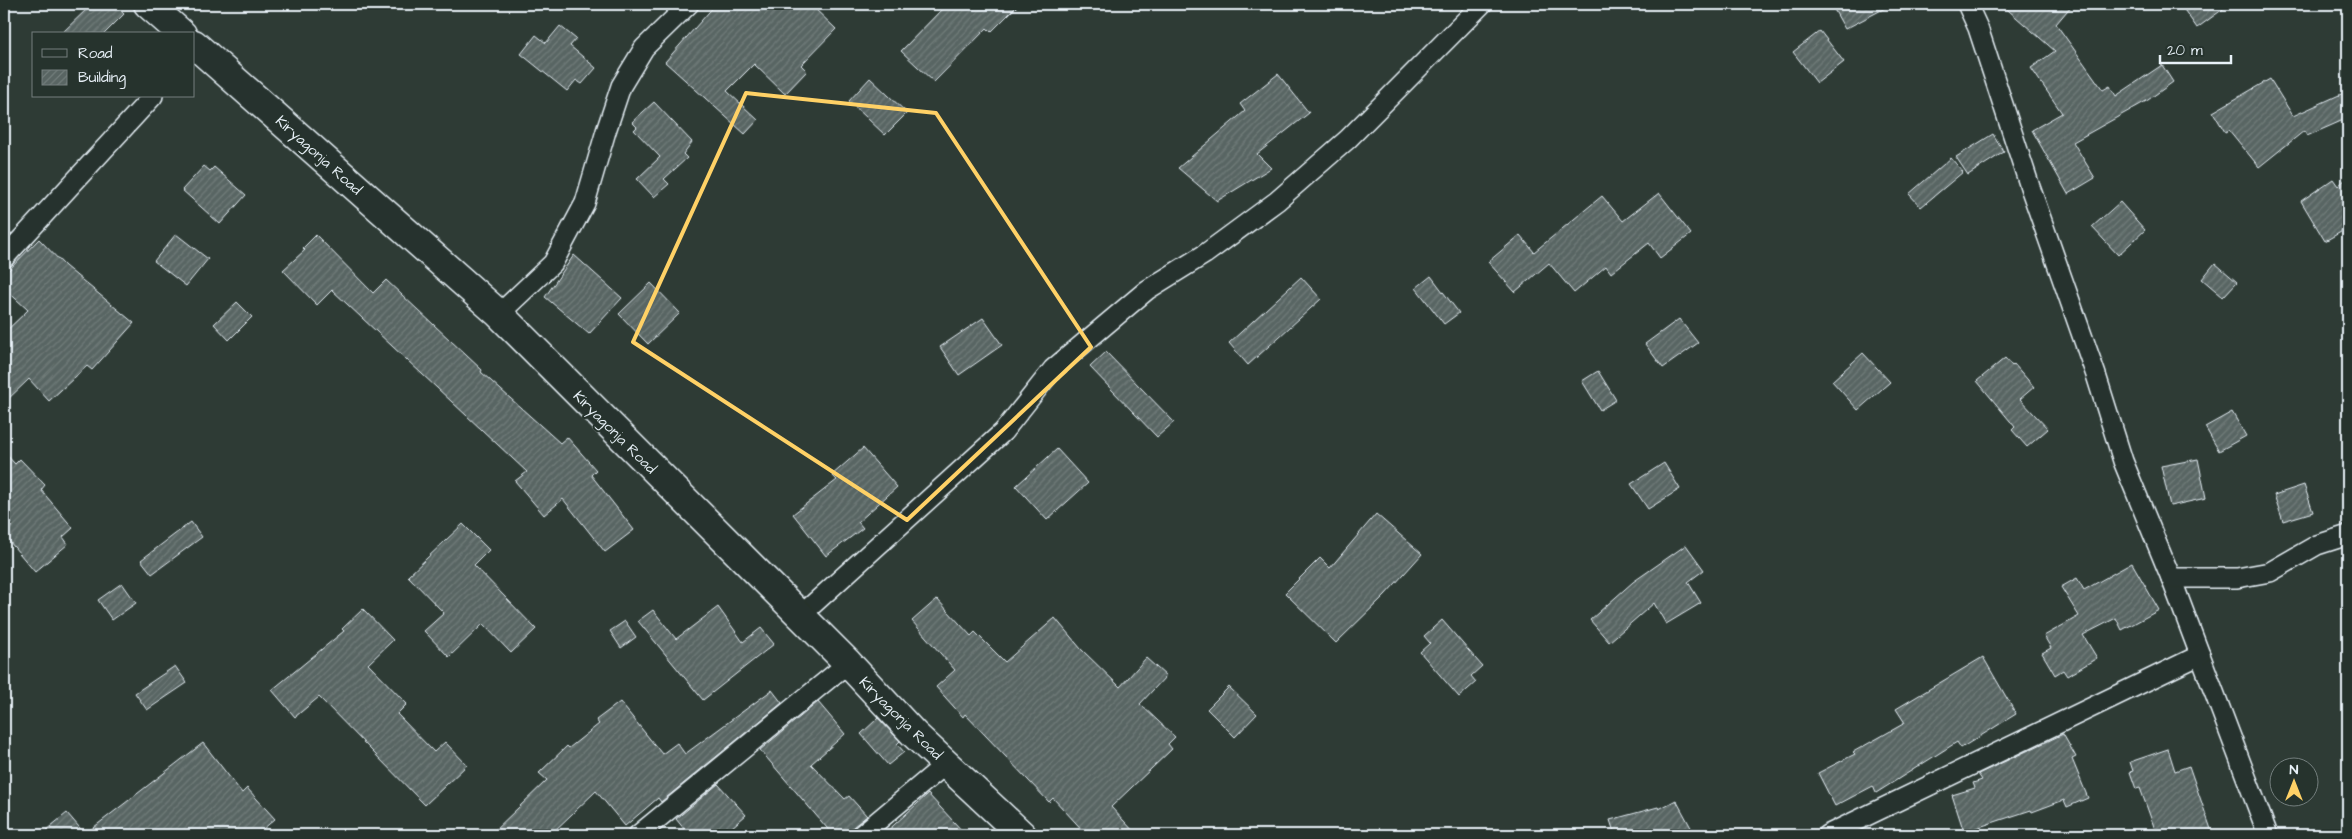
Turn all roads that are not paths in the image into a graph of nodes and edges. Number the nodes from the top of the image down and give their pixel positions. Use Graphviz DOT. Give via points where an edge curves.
graph roads {
  1 [pos="148,4"];
  2 [pos="689,4"];
  3 [pos="1482,4"];
  4 [pos="1967,4"];
  5 [pos="179,32"];
  6 [pos="195,47"];
  7 [pos="151,98"];
  8 [pos="4,258"];
  9 [pos="499,314"];
  10 [pos="2348,535"];
  11 [pos="2171,578"];
  12 [pos="799,617"];
  13 [pos="2200,656"];
  14 [pos="848,663"];
  15 [pos="947,764"];
  16 [pos="638,835"];
  17 [pos="861,835"];
  18 [pos="1022,835"];
  19 [pos="1827,835"];
  20 [pos="2268,835"];
  1 -- 5 [label="street, Kiryagonja Road"];
  2 -- 9 [label="street" via="644,48 622,86 585,203 553,263"];
  3 -- 12 [label="street" via="1348,139 1277,201 1206,254 1147,290 1053,369 1003,432"];
  4 -- 11 [label="street" via="1978,28 2123,461"];
  6 -- 9 [label="street, Kiryagonja Road"];
  7 -- 8 [label="street"];
  9 -- 12 [label="street, Kiryagonja Road"];
  10 -- 11 [label="street" via="2317,545 2270,572 2237,578"];
  11 -- 13 [label="street"];
  12 -- 14 [label="street, Kiryagonja Road"];
  13 -- 19 [label="street"];
  13 -- 20 [label="street"];
  14 -- 15 [label="street, Kiryagonja Road" via="914,734"];
  14 -- 16 [label="street"];
  15 -- 17 [label="street"];
  15 -- 18 [label="street, Kiryagonja Road"];
}
